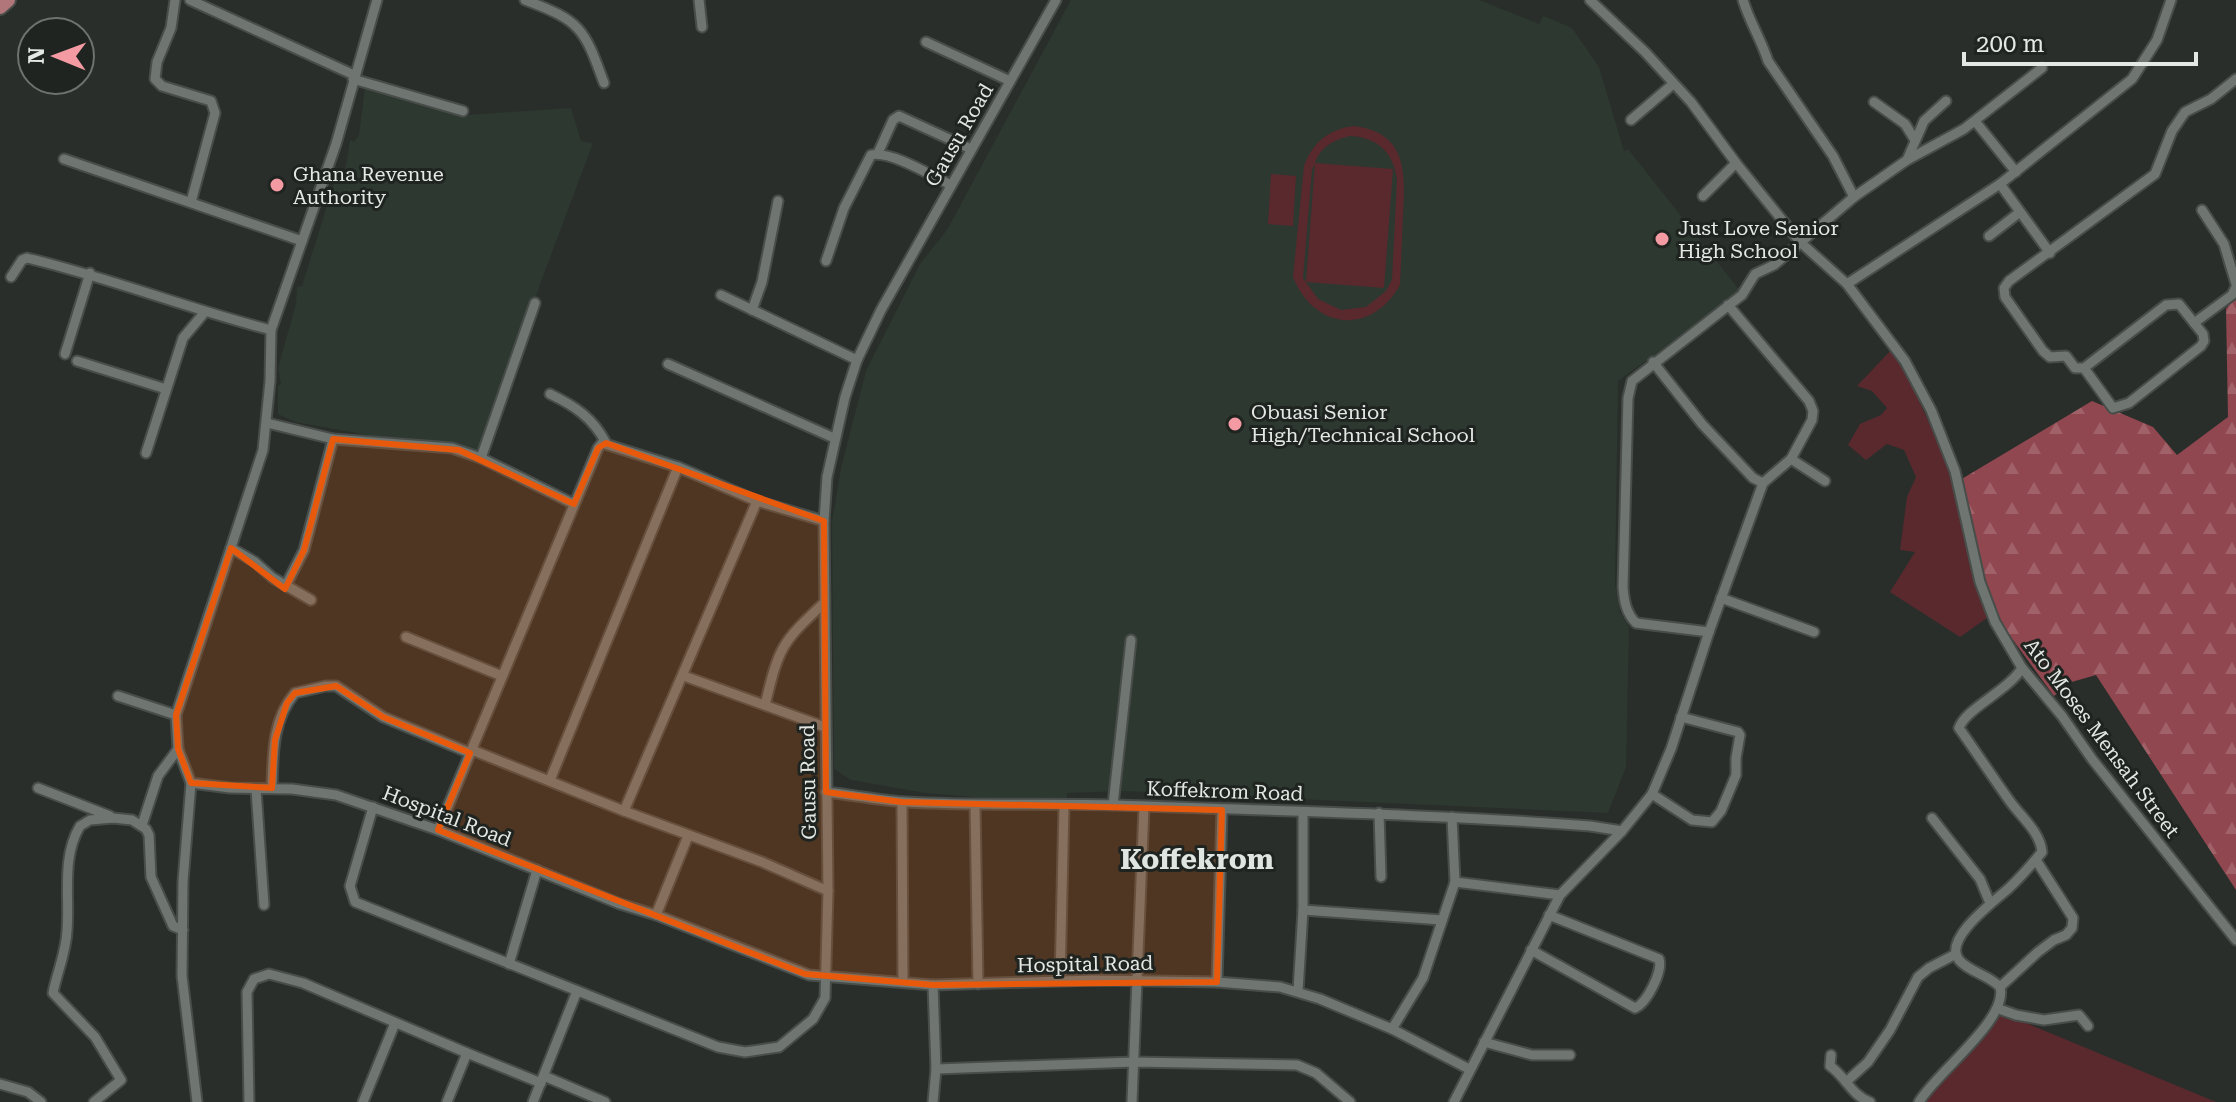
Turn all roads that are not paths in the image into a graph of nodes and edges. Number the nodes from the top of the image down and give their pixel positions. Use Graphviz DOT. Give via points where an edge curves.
graph roads {
  1 [pos="8,0"];
  2 [pos="175,0"];
  3 [pos="190,0"];
  4 [pos="377,0"];
  5 [pos="525,0"];
  6 [pos="699,0"];
  7 [pos="1056,0"];
  8 [pos="1590,0"];
  9 [pos="1743,0"];
  10 [pos="2171,0"];
  11 [pos="0,7"];
  12 [pos="702,27"];
  13 [pos="926,42"];
  14 [pos="2042,68"];
  15 [pos="353,77"];
  16 [pos="2236,79"];
  17 [pos="1010,81"];
  18 [pos="604,83"];
  19 [pos="1673,84"];
  20 [pos="1946,101"];
  21 [pos="1874,102"];
  22 [pos="463,111"];
  23 [pos="1631,120"];
  24 [pos="1975,121"];
  25 [pos="1915,140"];
  26 [pos="971,149"];
  27 [pos="878,153"];
  28 [pos="64,159"];
  29 [pos="1907,160"];
  30 [pos="1736,163"];
  31 [pos="2016,172"];
  32 [pos="2000,184"];
  33 [pos="951,185"];
  34 [pos="1703,196"];
  35 [pos="1854,197"];
  36 [pos="778,201"];
  37 [pos="191,202"];
  38 [pos="2202,210"];
  39 [pos="2020,212"];
  40 [pos="1989,236"];
  41 [pos="302,241"];
  42 [pos="1800,242"];
  43 [pos="2050,253"];
  44 [pos="826,261"];
  45 [pos="90,273"];
  46 [pos="11,277"];
  47 [pos="1847,284"];
  48 [pos="2236,286"];
  49 [pos="721,295"];
  50 [pos="535,303"];
  51 [pos="1728,305"];
  52 [pos="752,310"];
  53 [pos="204,313"];
  54 [pos="2194,323"];
  55 [pos="271,330"];
  56 [pos="65,354"];
  57 [pos="857,360"];
  58 [pos="77,361"];
  59 [pos="1653,362"];
  60 [pos="668,364"];
  61 [pos="2084,368"];
  62 [pos="166,389"];
  63 [pos="550,394"];
  64 [pos="267,423"];
  65 [pos="834,438"];
  66 [pos="333,439"];
  67 [pos="606,443"];
  68 [pos="146,453"];
  69 [pos="481,458"];
  70 [pos="1791,459"];
  71 [pos="678,467"];
  72 [pos="1825,481"];
  73 [pos="1763,483"];
  74 [pos="757,501"];
  75 [pos="574,504"];
  76 [pos="824,521"];
  77 [pos="231,548"];
  78 [pos="286,585"];
  79 [pos="1721,598"];
  80 [pos="311,600"];
  81 [pos="824,603"];
  82 [pos="1709,632"];
  83 [pos="1814,632"];
  84 [pos="406,637"];
  85 [pos="1131,640"];
  86 [pos="2022,668"];
  87 [pos="502,676"];
  88 [pos="684,676"];
  89 [pos="118,696"];
  90 [pos="765,705"];
  91 [pos="176,715"];
  92 [pos="1681,717"];
  93 [pos="825,727"];
  94 [pos="178,749"];
  95 [pos="471,751"];
  96 [pos="550,780"];
  97 [pos="191,783"];
  98 [pos="38,788"];
  99 [pos="272,788"];
  100 [pos="256,789"];
  101 [pos="826,792"];
  102 [pos="1652,794"];
  103 [pos="902,802"];
  104 [pos="975,805"];
  105 [pos="1113,805"];
  106 [pos="1064,806"];
  107 [pos="373,807"];
  108 [pos="1144,807"];
  109 [pos="1222,810"];
  110 [pos="624,811"];
  111 [pos="1303,812"];
  112 [pos="1379,813"];
  113 [pos="1452,817"];
  114 [pos="113,818"];
  115 [pos="1932,818"];
  116 [pos="142,825"];
  117 [pos="438,830"];
  118 [pos="1622,831"];
  119 [pos="688,836"];
  120 [pos="2036,860"];
  121 [pos="537,870"];
  122 [pos="1381,877"];
  123 [pos="1455,882"];
  124 [pos="828,891"];
  125 [pos="1560,895"];
  126 [pos="1990,903"];
  127 [pos="264,905"];
  128 [pos="1303,910"];
  129 [pos="656,915"];
  130 [pos="1549,915"];
  131 [pos="1442,920"];
  132 [pos="183,930"];
  133 [pos="2236,940"];
  134 [pos="1531,950"];
  135 [pos="1956,954"];
  136 [pos="509,964"];
  137 [pos="827,976"];
  138 [pos="1060,980"];
  139 [pos="903,981"];
  140 [pos="1136,981"];
  141 [pos="1217,982"];
  142 [pos="978,984"];
  143 [pos="933,985"];
  144 [pos="2000,987"];
  145 [pos="577,991"];
  146 [pos="1298,991"];
  147 [pos="1999,1009"];
  148 [pos="395,1023"];
  149 [pos="2088,1026"];
  150 [pos="1392,1029"];
  151 [pos="1484,1042"];
  152 [pos="467,1053"];
  153 [pos="1570,1055"];
  154 [pos="1831,1055"];
  155 [pos="1134,1062"];
  156 [pos="936,1069"];
  157 [pos="1469,1069"];
  158 [pos="542,1080"];
  159 [pos="1846,1082"];
  160 [pos="0,1084"];
  161 [pos="41,1102"];
  162 [pos="94,1102"];
  163 [pos="197,1102"];
  164 [pos="249,1102"];
  165 [pos="363,1102"];
  166 [pos="447,1102"];
  167 [pos="533,1102"];
  168 [pos="605,1102"];
  169 [pos="933,1102"];
  170 [pos="1132,1102"];
  171 [pos="1350,1102"];
  172 [pos="1454,1102"];
  173 [pos="1870,1102"];
  174 [pos="1919,1102"];
  1 -- 11 [label="main road"];
  2 -- 37 [label="street" via="155,79 211,101 215,113"];
  3 -- 15 [label="street"];
  4 -- 15 [label="street"];
  5 -- 18 [label="street" via="572,22 590,44"];
  6 -- 12 [label="street"];
  7 -- 17 [label="street, Gausu Road"];
  8 -- 19 [label="street, Ato Moses Mensah Street"];
  9 -- 35 [label="street" via="1768,61 1833,156"];
  10 -- 31 [label="street" via="2157,40 2132,79"];
  13 -- 17 [label="street"];
  14 -- 24 [label="street"];
  15 -- 22 [label="street"];
  15 -- 41 [label="street"];
  16 -- 43 [label="street" via="2185,112 2155,174"];
  17 -- 26 [label="street, Gausu Road"];
  19 -- 23 [label="street"];
  19 -- 30 [label="street, Ato Moses Mensah Street"];
  20 -- 25 [label="street" via="1924,121"];
  21 -- 25 [label="street" via="1905,124"];
  24 -- 29 [label="street"];
  24 -- 31 [label="street"];
  25 -- 29 [label="street"];
  26 -- 27 [label="street" via="899,116"];
  26 -- 33 [label="street, Gausu Road"];
  27 -- 33 [label="street"];
  27 -- 44 [label="street" via="866,160"];
  28 -- 37 [label="street"];
  29 -- 35 [label="street"];
  30 -- 34 [label="street"];
  30 -- 42 [label="street, Ato Moses Mensah Street"];
  31 -- 32 [label="street"];
  32 -- 39 [label="street"];
  32 -- 47 [label="street"];
  33 -- 57 [label="street, Gausu Road"];
  35 -- 42 [label="street"];
  36 -- 52 [label="street"];
  37 -- 41 [label="street"];
  38 -- 48 [label="street" via="2224,244"];
  39 -- 40 [label="street"];
  39 -- 43 [label="street"];
  41 -- 55 [label="street"];
  42 -- 47 [label="street, Ato Moses Mensah Street"];
  42 -- 51 [label="street" via="1755,274"];
  43 -- 61 [label="street" via="2009,281 2005,297 2046,355 2066,356 2075,368"];
  45 -- 46 [label="street" via="27,258"];
  45 -- 53 [label="street"];
  45 -- 56 [label="street"];
  47 -- 86 [label="street, Ato Moses Mensah Street" via="1905,361 1931,410 1955,471 1980,582 1995,622"];
  48 -- 54 [label="street" via="2232,295"];
  49 -- 52 [label="street"];
  50 -- 69 [label="street"];
  51 -- 59 [label="street"];
  51 -- 70 [label="street" via="1809,401 1812,420"];
  52 -- 57 [label="street"];
  53 -- 55 [label="street"];
  53 -- 62 [label="street" via="183,338"];
  54 -- 61 [label="street" via="2179,304 2166,305"];
  54 -- 61 [label="street" via="2203,334 2201,346 2118,409 2109,405"];
  55 -- 64 [label="street"];
  57 -- 65 [label="street, Gausu Road"];
  58 -- 62 [label="street"];
  59 -- 73 [label="street" via="1702,424"];
  59 -- 82 [label="street" via="1632,381 1628,398 1624,603 1636,623"];
  60 -- 65 [label="street"];
  62 -- 68 [label="street"];
  63 -- 67 [label="street" via="575,406"];
  64 -- 66 [label="street"];
  64 -- 77 [label="street"];
  65 -- 76 [label="street, Gausu Road"];
  66 -- 69 [label="street" via="452,448"];
  66 -- 78 [label="street" via="304,550"];
  67 -- 71 [label="street"];
  67 -- 75 [label="street" via="598,448"];
  69 -- 75 [label="street"];
  70 -- 72 [label="street"];
  70 -- 73 [label="street"];
  71 -- 74 [label="street"];
  71 -- 96 [label="street"];
  73 -- 79 [label="street"];
  74 -- 76 [label="street"];
  74 -- 88 [label="street"];
  75 -- 87 [label="street"];
  76 -- 81 [label="street, Gausu Road"];
  77 -- 78 [label="street"];
  77 -- 91 [label="street"];
  78 -- 80 [label="street"];
  79 -- 82 [label="street"];
  79 -- 83 [label="street"];
  81 -- 90 [label="street" via="781,647"];
  81 -- 93 [label="street, Gausu Road"];
  82 -- 92 [label="street"];
  84 -- 87 [label="street"];
  85 -- 105 [label="street"];
  86 -- 120 [label="street" via="1959,728 2041,842"];
  86 -- 133 [label="street, Ato Moses Mensah Street"];
  87 -- 95 [label="street"];
  88 -- 90 [label="street"];
  88 -- 110 [label="street"];
  89 -- 91 [label="street"];
  90 -- 93 [label="street"];
  91 -- 94 [label="street"];
  92 -- 102 [label="street"];
  92 -- 102 [label="street" via="1738,732 1736,775 1712,822 1692,820"];
  93 -- 101 [label="street, Gausu Road"];
  94 -- 97 [label="street"];
  94 -- 116 [label="street" via="158,776"];
  95 -- 96 [label="street"];
  95 -- 99 [label="street" via="383,717 336,686 326,686 295,693 280,714"];
  95 -- 117 [label="street"];
  96 -- 110 [label="street"];
  97 -- 100 [label="street, Hospital Road"];
  97 -- 132 [label="street"];
  98 -- 114 [label="street"];
  99 -- 100 [label="street, Hospital Road"];
  99 -- 107 [label="street, Hospital Road" via="336,795"];
  100 -- 127 [label="street"];
  101 -- 103 [label="street, Koffekrom Road"];
  101 -- 124 [label="street, Gausu Road"];
  102 -- 118 [label="street"];
  103 -- 104 [label="street, Koffekrom Road"];
  103 -- 139 [label="street"];
  104 -- 106 [label="street, Koffekrom Road"];
  104 -- 142 [label="street"];
  105 -- 106 [label="street, Koffekrom Road"];
  105 -- 108 [label="street, Koffekrom Road"];
  106 -- 138 [label="street"];
  107 -- 117 [label="street, Hospital Road"];
  107 -- 136 [label="street, Gausu Road" via="350,886 355,902"];
  108 -- 109 [label="street, Koffekrom Road"];
  108 -- 140 [label="street"];
  109 -- 111 [label="street, Koffekrom Road"];
  109 -- 141 [label="street"];
  110 -- 119 [label="street"];
  111 -- 112 [label="street, Koffekrom Road"];
  111 -- 128 [label="street"];
  112 -- 113 [label="street, Koffekrom Road"];
  112 -- 122 [label="street"];
  113 -- 118 [label="street, Koffekrom Road"];
  113 -- 123 [label="street"];
  114 -- 116 [label="street"];
  114 -- 162 [label="street" via="90,820 75,834 68,866 66,941 53,993 95,1037 121,1080"];
  115 -- 126 [label="street" via="1980,879"];
  116 -- 132 [label="street" via="149,835 151,877 173,926"];
  117 -- 121 [label="street, Hospital Road"];
  118 -- 125 [label="street"];
  119 -- 124 [label="street"];
  119 -- 129 [label="street"];
  120 -- 126 [label="street"];
  120 -- 144 [label="street" via="2074,923"];
  121 -- 129 [label="street, Hospital Road"];
  121 -- 136 [label="street"];
  123 -- 125 [label="street"];
  123 -- 131 [label="street"];
  124 -- 137 [label="street, Gausu Road"];
  125 -- 130 [label="street"];
  126 -- 135 [label="street" via="1964,932"];
  128 -- 131 [label="street"];
  128 -- 146 [label="street"];
  129 -- 137 [label="street, Hospital Road" via="805,974"];
  130 -- 134 [label="street"];
  130 -- 134 [label="street" via="1659,959 1661,967 1642,1005 1635,1008"];
  131 -- 150 [label="street" via="1423,978"];
  132 -- 163 [label="street" via="182,976"];
  134 -- 151 [label="street"];
  135 -- 144 [label="street"];
  135 -- 159 [label="street" via="1918,977 1890,1030"];
  136 -- 145 [label="street, Gausu Road"];
  137 -- 139 [label="street, Hospital Road"];
  137 -- 145 [label="street, Gausu Road" via="813,1019 779,1047 745,1052 718,1047"];
  138 -- 140 [label="street, Hospital Road"];
  138 -- 142 [label="street, Hospital Road"];
  139 -- 143 [label="street, Hospital Road"];
  140 -- 141 [label="street, Hospital Road"];
  140 -- 155 [label="street"];
  141 -- 146 [label="street, Hospital Road"];
  142 -- 143 [label="street, Hospital Road"];
  143 -- 156 [label="street"];
  144 -- 147 [label="street"];
  145 -- 158 [label="street"];
  146 -- 150 [label="street, Hospital Road"];
  147 -- 149 [label="street" via="2044,1020 2079,1015"];
  147 -- 174 [label="street"];
  148 -- 152 [label="street"];
  148 -- 164 [label="street" via="303,983 260,975 249,986 246,1000"];
  148 -- 165 [label="street"];
  150 -- 157 [label="street, Hospital Road"];
  151 -- 153 [label="street" via="1532,1055"];
  151 -- 157 [label="street"];
  152 -- 158 [label="street"];
  152 -- 166 [label="street"];
  154 -- 159 [label="street" via="1830,1066"];
  155 -- 156 [label="street"];
  155 -- 170 [label="street"];
  155 -- 171 [label="street" via="1301,1066"];
  156 -- 169 [label="street"];
  157 -- 172 [label="street"];
  158 -- 167 [label="street"];
  158 -- 168 [label="street"];
  159 -- 173 [label="street" via="1856,1096"];
  160 -- 161 [label="street"];
}
